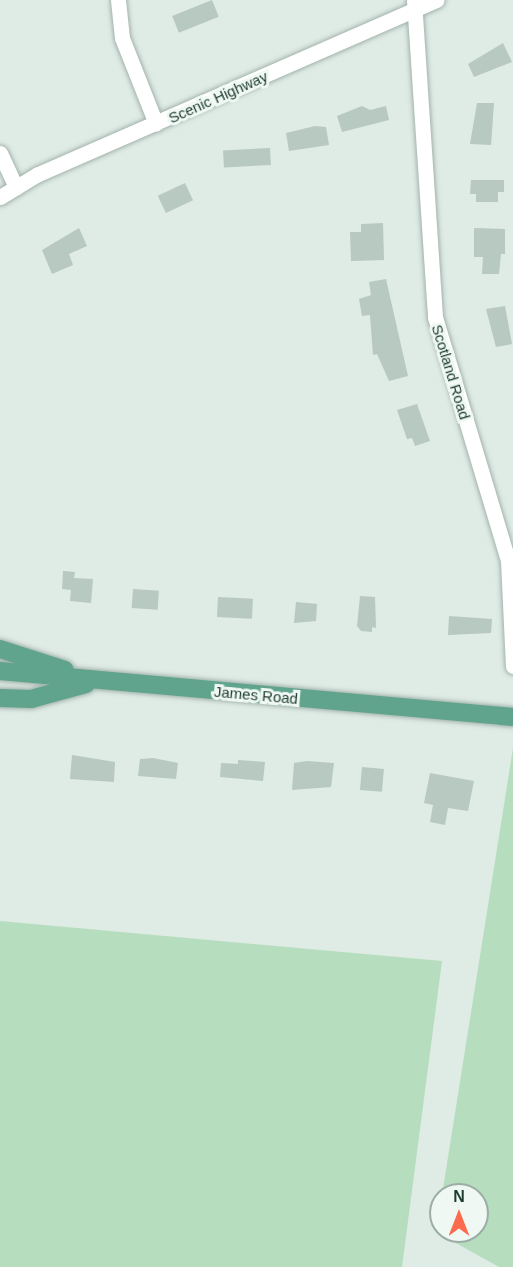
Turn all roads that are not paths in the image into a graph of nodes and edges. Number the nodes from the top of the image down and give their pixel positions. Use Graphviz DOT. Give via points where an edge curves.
graph roads {
  1 [pos="118,0"];
  2 [pos="437,0"];
  3 [pos="415,5"];
  4 [pos="156,124"];
  5 [pos="0,153"];
  6 [pos="16,188"];
  7 [pos="0,197"];
  8 [pos="0,649"];
  9 [pos="513,666"];
  10 [pos="0,671"];
  11 [pos="98,681"];
  12 [pos="0,698"];
  13 [pos="513,717"];
  1 -- 4 [label="street" via="122,38"];
  2 -- 3 [label="street, Scenic Highway"];
  3 -- 4 [label="street, Scenic Highway"];
  3 -- 9 [label="street, Scotland Road" via="435,317 508,561"];
  4 -- 6 [label="street, Scenic Highway"];
  5 -- 6 [label="street"];
  6 -- 7 [label="street, Scenic Highway"];
  8 -- 11 [label="main road"];
  10 -- 11 [label="main road, James Road"];
  11 -- 12 [label="main road" via="31,699"];
  11 -- 13 [label="main road, James Road"];
}
